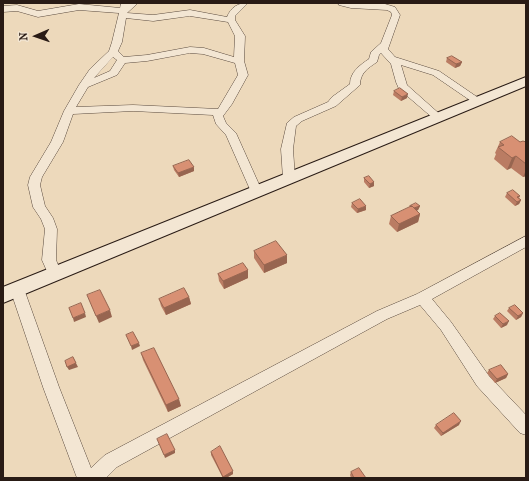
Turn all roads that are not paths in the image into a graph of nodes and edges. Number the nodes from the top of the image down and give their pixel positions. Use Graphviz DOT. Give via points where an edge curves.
graph roads {
  1 [pos="134,3"];
  2 [pos="244,3"];
  3 [pos="342,3"];
  4 [pos="79,5"];
  5 [pos="385,5"];
  6 [pos="3,9"];
  7 [pos="123,10"];
  8 [pos="231,20"];
  9 [pos="385,44"];
  10 [pos="113,52"];
  11 [pos="390,58"];
  12 [pos="122,60"];
  13 [pos="239,61"];
  14 [pos="526,81"];
  15 [pos="84,85"];
  16 [pos="478,101"];
  17 [pos="69,111"];
  18 [pos="220,112"];
  19 [pos="438,117"];
  20 [pos="289,178"];
  21 [pos="256,192"];
  22 [pos="526,241"];
  23 [pos="55,274"];
  24 [pos="10,292"];
  25 [pos="422,298"];
  26 [pos="526,427"];
  27 [pos="86,478"];
  28 [pos="93,478"];
  1 -- 7 [label="street"];
  2 -- 8 [label="street" via="233,12"];
  3 -- 5 [label="street"];
  4 -- 6 [label="street" via="45,14 17,8"];
  4 -- 7 [label="street"];
  5 -- 9 [label="street" via="396,15"];
  7 -- 8 [label="street" via="153,18 190,13"];
  7 -- 10 [label="street" via="118,42"];
  8 -- 13 [label="street" via="240,36"];
  9 -- 11 [label="street" via="384,49"];
  9 -- 20 [label="street" via="374,54 374,60 362,68 350,90 332,104 298,119 291,125 287,149"];
  10 -- 12 [label="street"];
  10 -- 15 [label="street" via="93,71"];
  11 -- 16 [label="street" via="436,73"];
  11 -- 19 [label="street" via="396,64 403,87"];
  12 -- 13 [label="street" via="190,50 204,51"];
  12 -- 15 [label="street" via="114,73"];
  13 -- 18 [label="street" via="243,75"];
  14 -- 16 [label="main road"];
  15 -- 17 [label="street"];
  16 -- 19 [label="main road"];
  17 -- 18 [label="street" via="133,108"];
  17 -- 23 [label="street" via="57,142 36,177 34,185 39,207 51,229 49,260"];
  18 -- 21 [label="street" via="219,121 231,133"];
  19 -- 20 [label="main road"];
  20 -- 21 [label="main road"];
  21 -- 23 [label="main road"];
  22 -- 25 [label="street"];
  23 -- 24 [label="main road"];
  24 -- 27 [label="street" via="51,387"];
  25 -- 26 [label="street" via="446,326 483,381"];
  25 -- 28 [label="street" via="382,315 111,461"];
}
